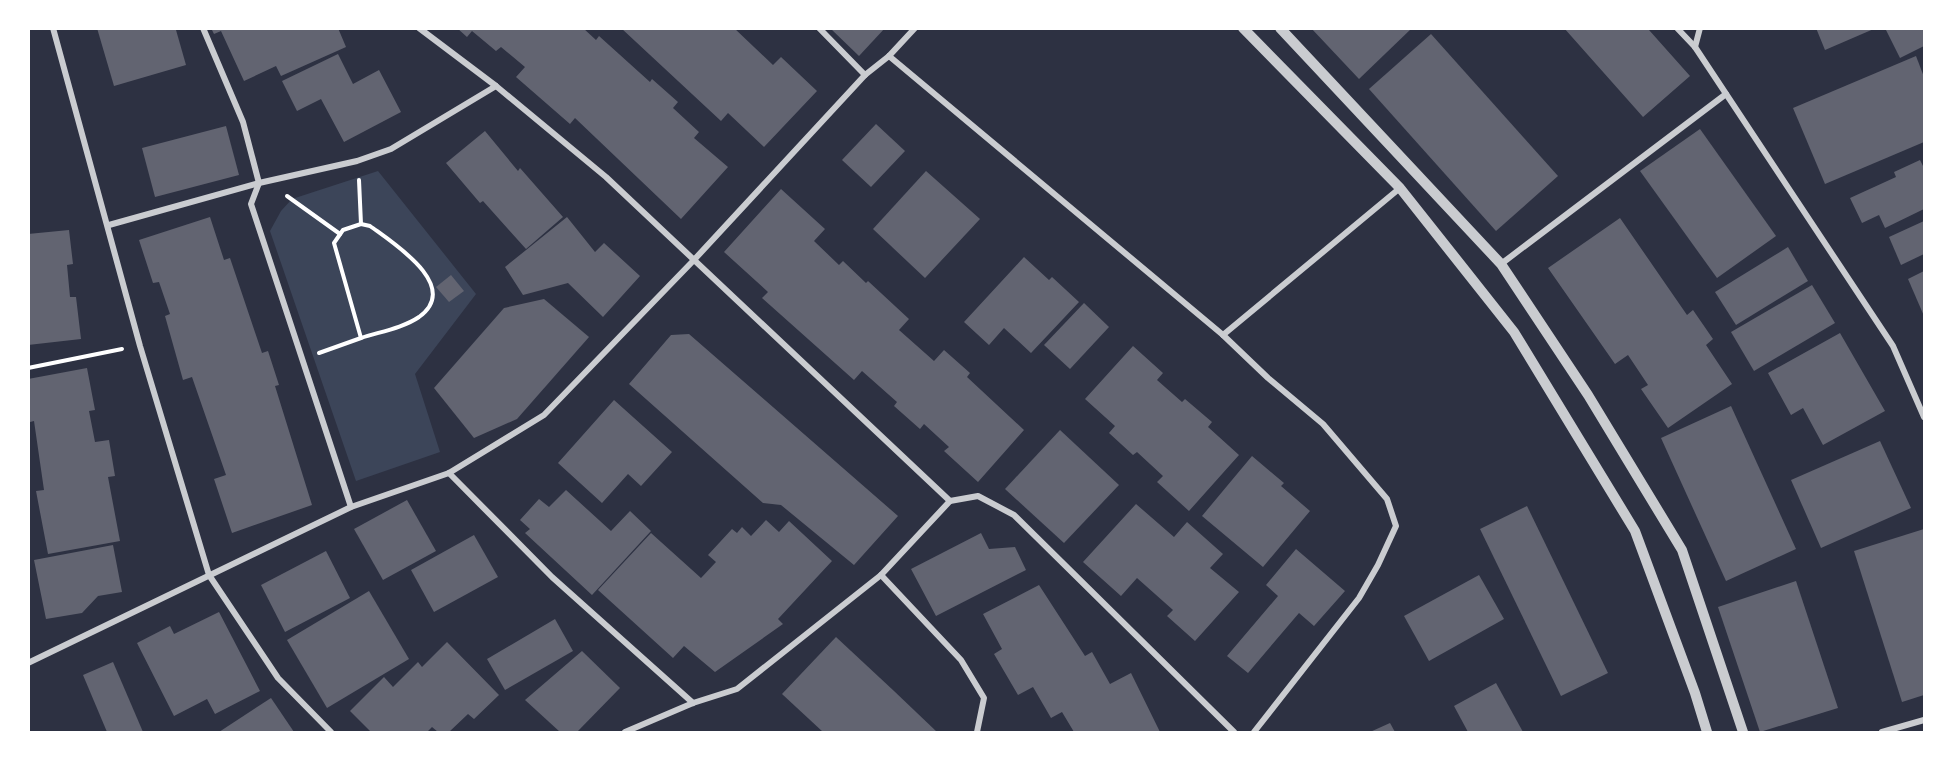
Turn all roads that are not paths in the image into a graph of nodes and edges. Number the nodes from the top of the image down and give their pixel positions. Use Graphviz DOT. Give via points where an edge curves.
graph roads {
  1 [pos="53,28"];
  2 [pos="203,28"];
  3 [pos="419,28"];
  4 [pos="819,28"];
  5 [pos="915,28"];
  6 [pos="1243,28"];
  7 [pos="1280,28"];
  8 [pos="1677,28"];
  9 [pos="1700,28"];
  10 [pos="1695,47"];
  11 [pos="889,56"];
  12 [pos="865,75"];
  13 [pos="496,86"];
  14 [pos="1726,94"];
  15 [pos="262,183"];
  16 [pos="1401,188"];
  17 [pos="109,225"];
  18 [pos="693,261"];
  19 [pos="1501,264"];
  20 [pos="1224,334"];
  21 [pos="1924,417"];
  22 [pos="449,473"];
  23 [pos="950,501"];
  24 [pos="351,507"];
  25 [pos="209,575"];
  26 [pos="880,575"];
  27 [pos="28,663"];
  28 [pos="693,703"];
  29 [pos="1924,720"];
  30 [pos="331,732"];
  31 [pos="625,732"];
  32 [pos="977,732"];
  33 [pos="1234,732"];
  34 [pos="1254,732"];
  35 [pos="1707,732"];
  36 [pos="1743,732"];
  37 [pos="1882,732"];
  1 -- 17 [label="street"];
  2 -- 15 [label="street" via="243,123"];
  3 -- 13 [label="street"];
  4 -- 12 [label="street"];
  5 -- 11 [label="street"];
  6 -- 16 [label="street"];
  7 -- 19 [label="street"];
  8 -- 10 [label="street"];
  9 -- 10 [label="street"];
  10 -- 14 [label="street"];
  11 -- 12 [label="street"];
  11 -- 20 [label="street"];
  12 -- 18 [label="street"];
  13 -- 15 [label="street" via="391,149"];
  13 -- 18 [label="street" via="606,177"];
  14 -- 19 [label="street"];
  14 -- 21 [label="street" via="1893,346"];
  15 -- 17 [label="street"];
  15 -- 24 [label="street" via="251,204"];
  16 -- 20 [label="street"];
  16 -- 35 [label="street" via="1514,332 1635,531"];
  17 -- 25 [label="street" via="140,346"];
  18 -- 22 [label="street" via="544,415"];
  18 -- 23 [label="street"];
  19 -- 36 [label="street" via="1588,395 1682,550"];
  20 -- 34 [label="street" via="1323,424 1387,499 1396,526 1359,598"];
  22 -- 24 [label="street"];
  22 -- 28 [label="street" via="552,577"];
  23 -- 26 [label="street"];
  23 -- 33 [label="street" via="978,496 1014,515"];
  24 -- 25 [label="street"];
  25 -- 27 [label="street"];
  25 -- 30 [label="street" via="278,678"];
  26 -- 28 [label="street" via="737,689"];
  26 -- 32 [label="street" via="961,660 984,698"];
  28 -- 31 [label="street"];
  29 -- 37 [label="street"];
}
